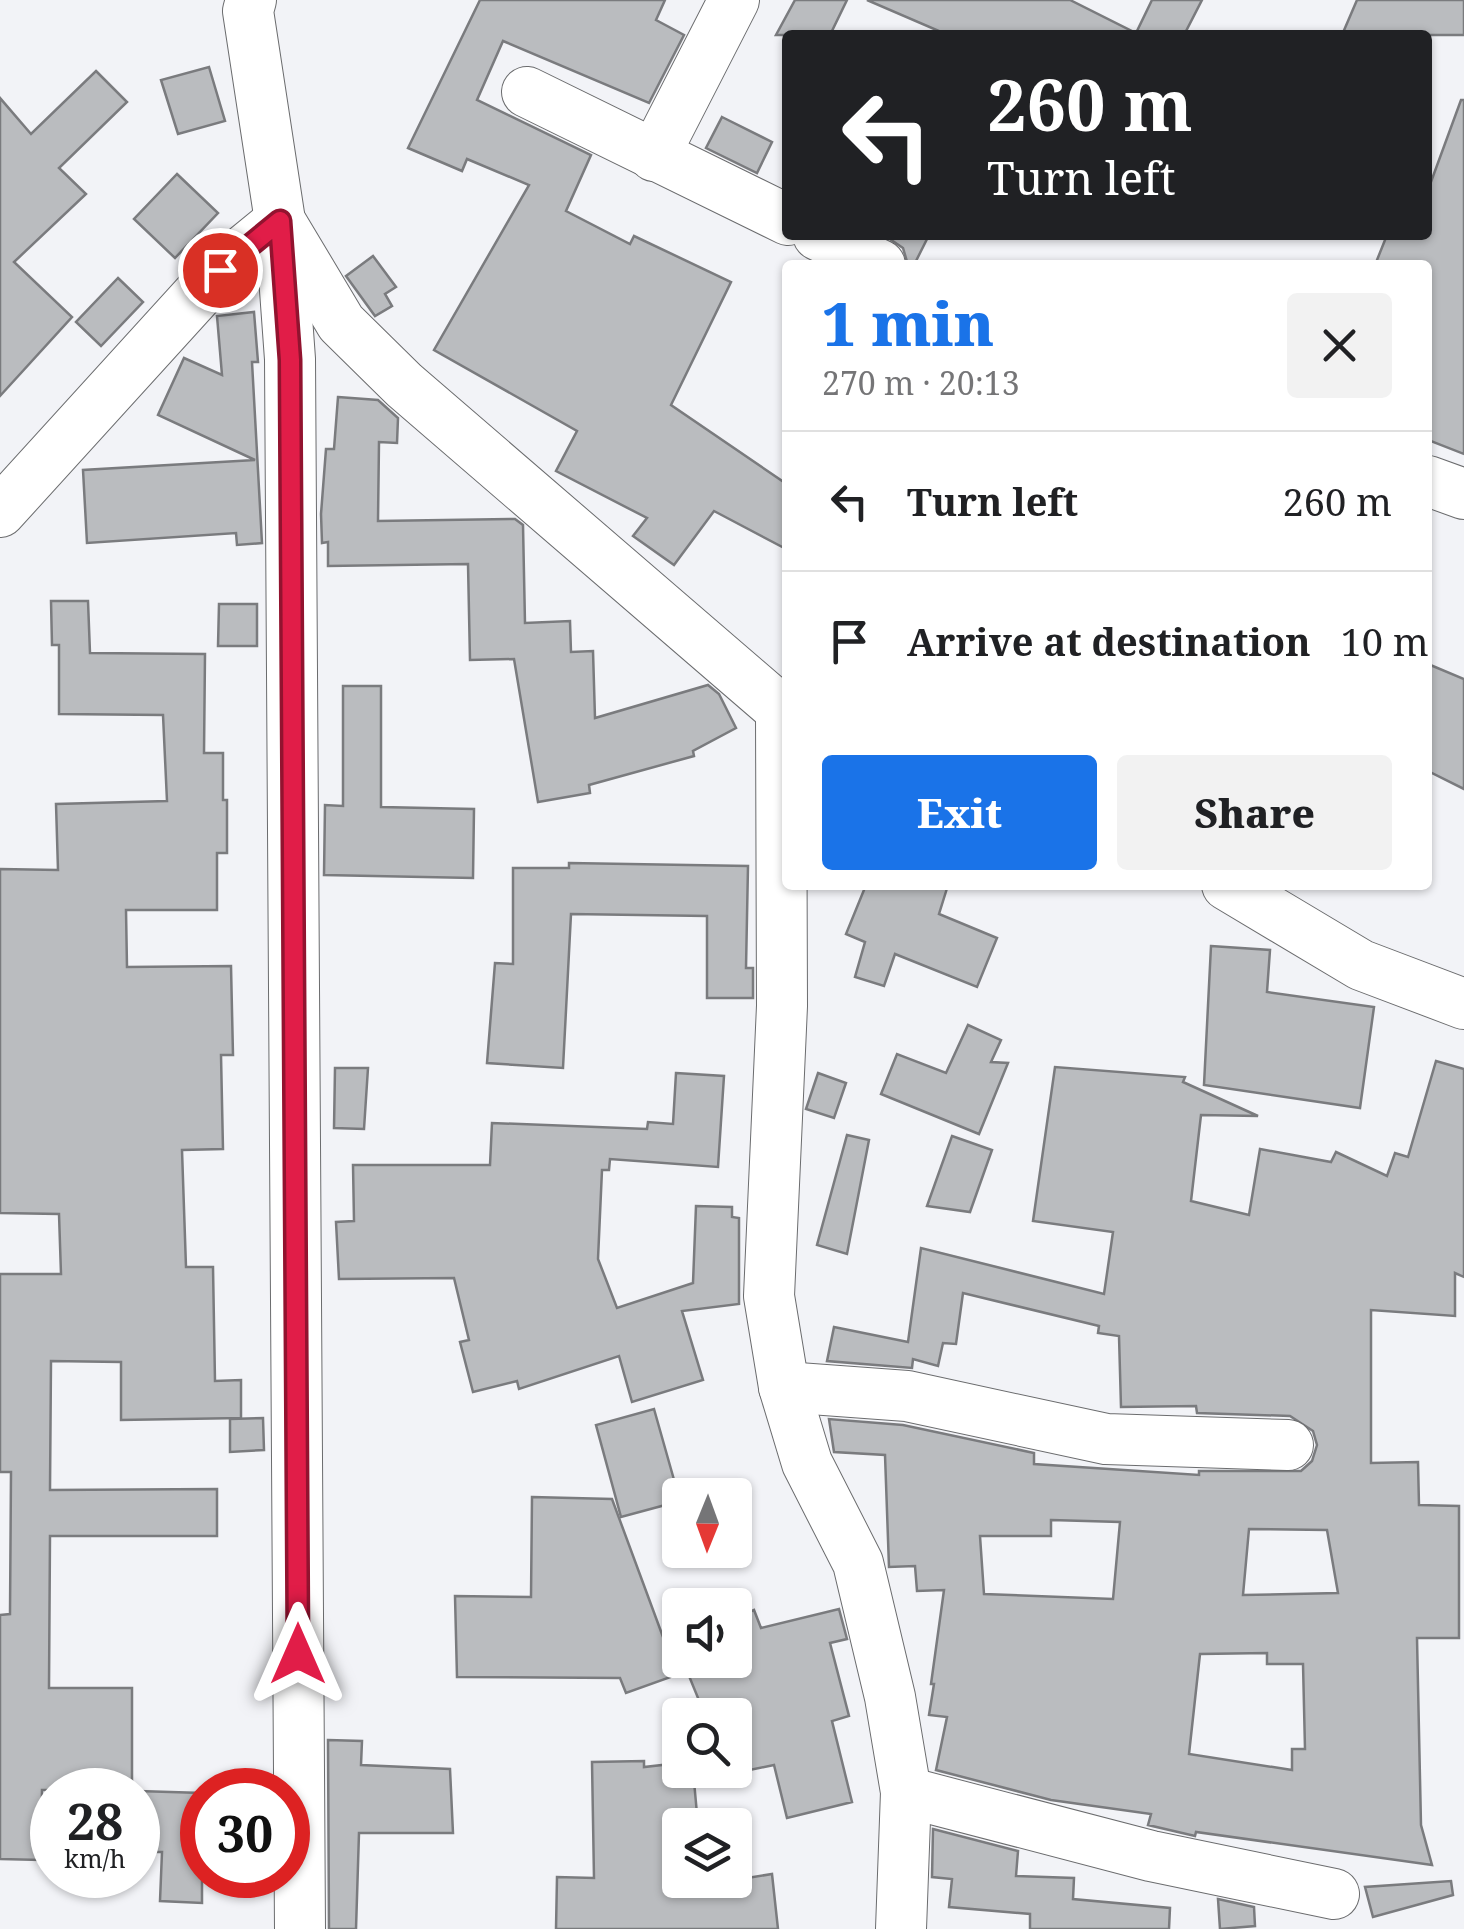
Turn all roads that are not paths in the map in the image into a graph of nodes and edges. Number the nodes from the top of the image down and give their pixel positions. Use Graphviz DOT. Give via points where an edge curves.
graph roads {
  1 [pos="251,0"];
  2 [pos="734,0"];
  3 [pos="528,92"];
  4 [pos="654,156"];
  5 [pos="782,217"];
  6 [pos="280,221"];
  7 [pos="828,240"];
  8 [pos="870,260"];
  9 [pos="1432,483"];
  10 [pos="1464,494"];
  11 [pos="0,512"];
  12 [pos="782,713"];
  13 [pos="783,890"];
  14 [pos="1234,890"];
  15 [pos="1464,1004"];
  16 [pos="784,1388"];
  17 [pos="1288,1446"];
  18 [pos="906,1792"];
  19 [pos="1334,1894"];
  20 [pos="300,1929"];
  21 [pos="902,1929"];
  1 -- 6 [label="street"];
  2 -- 4 [label="street"];
  3 -- 4 [label="street"];
  4 -- 5 [label="street"];
  6 -- 11 [label="street" via="220,270"];
  6 -- 12 [label="street" via="341,323"];
  6 -- 20 [label="street" via="290,360"];
  7 -- 8 [label="street"];
  9 -- 10 [label="street"];
  13 -- 16 [label="street" via="769,1296"];
  14 -- 15 [label="street" via="1360,965"];
  16 -- 17 [label="street" via="907,1396 1106,1439"];
  16 -- 18 [label="street" via="806,1464 858,1563"];
  18 -- 19 [label="street" via="1151,1856"];
  18 -- 21 [label="street"];
}
